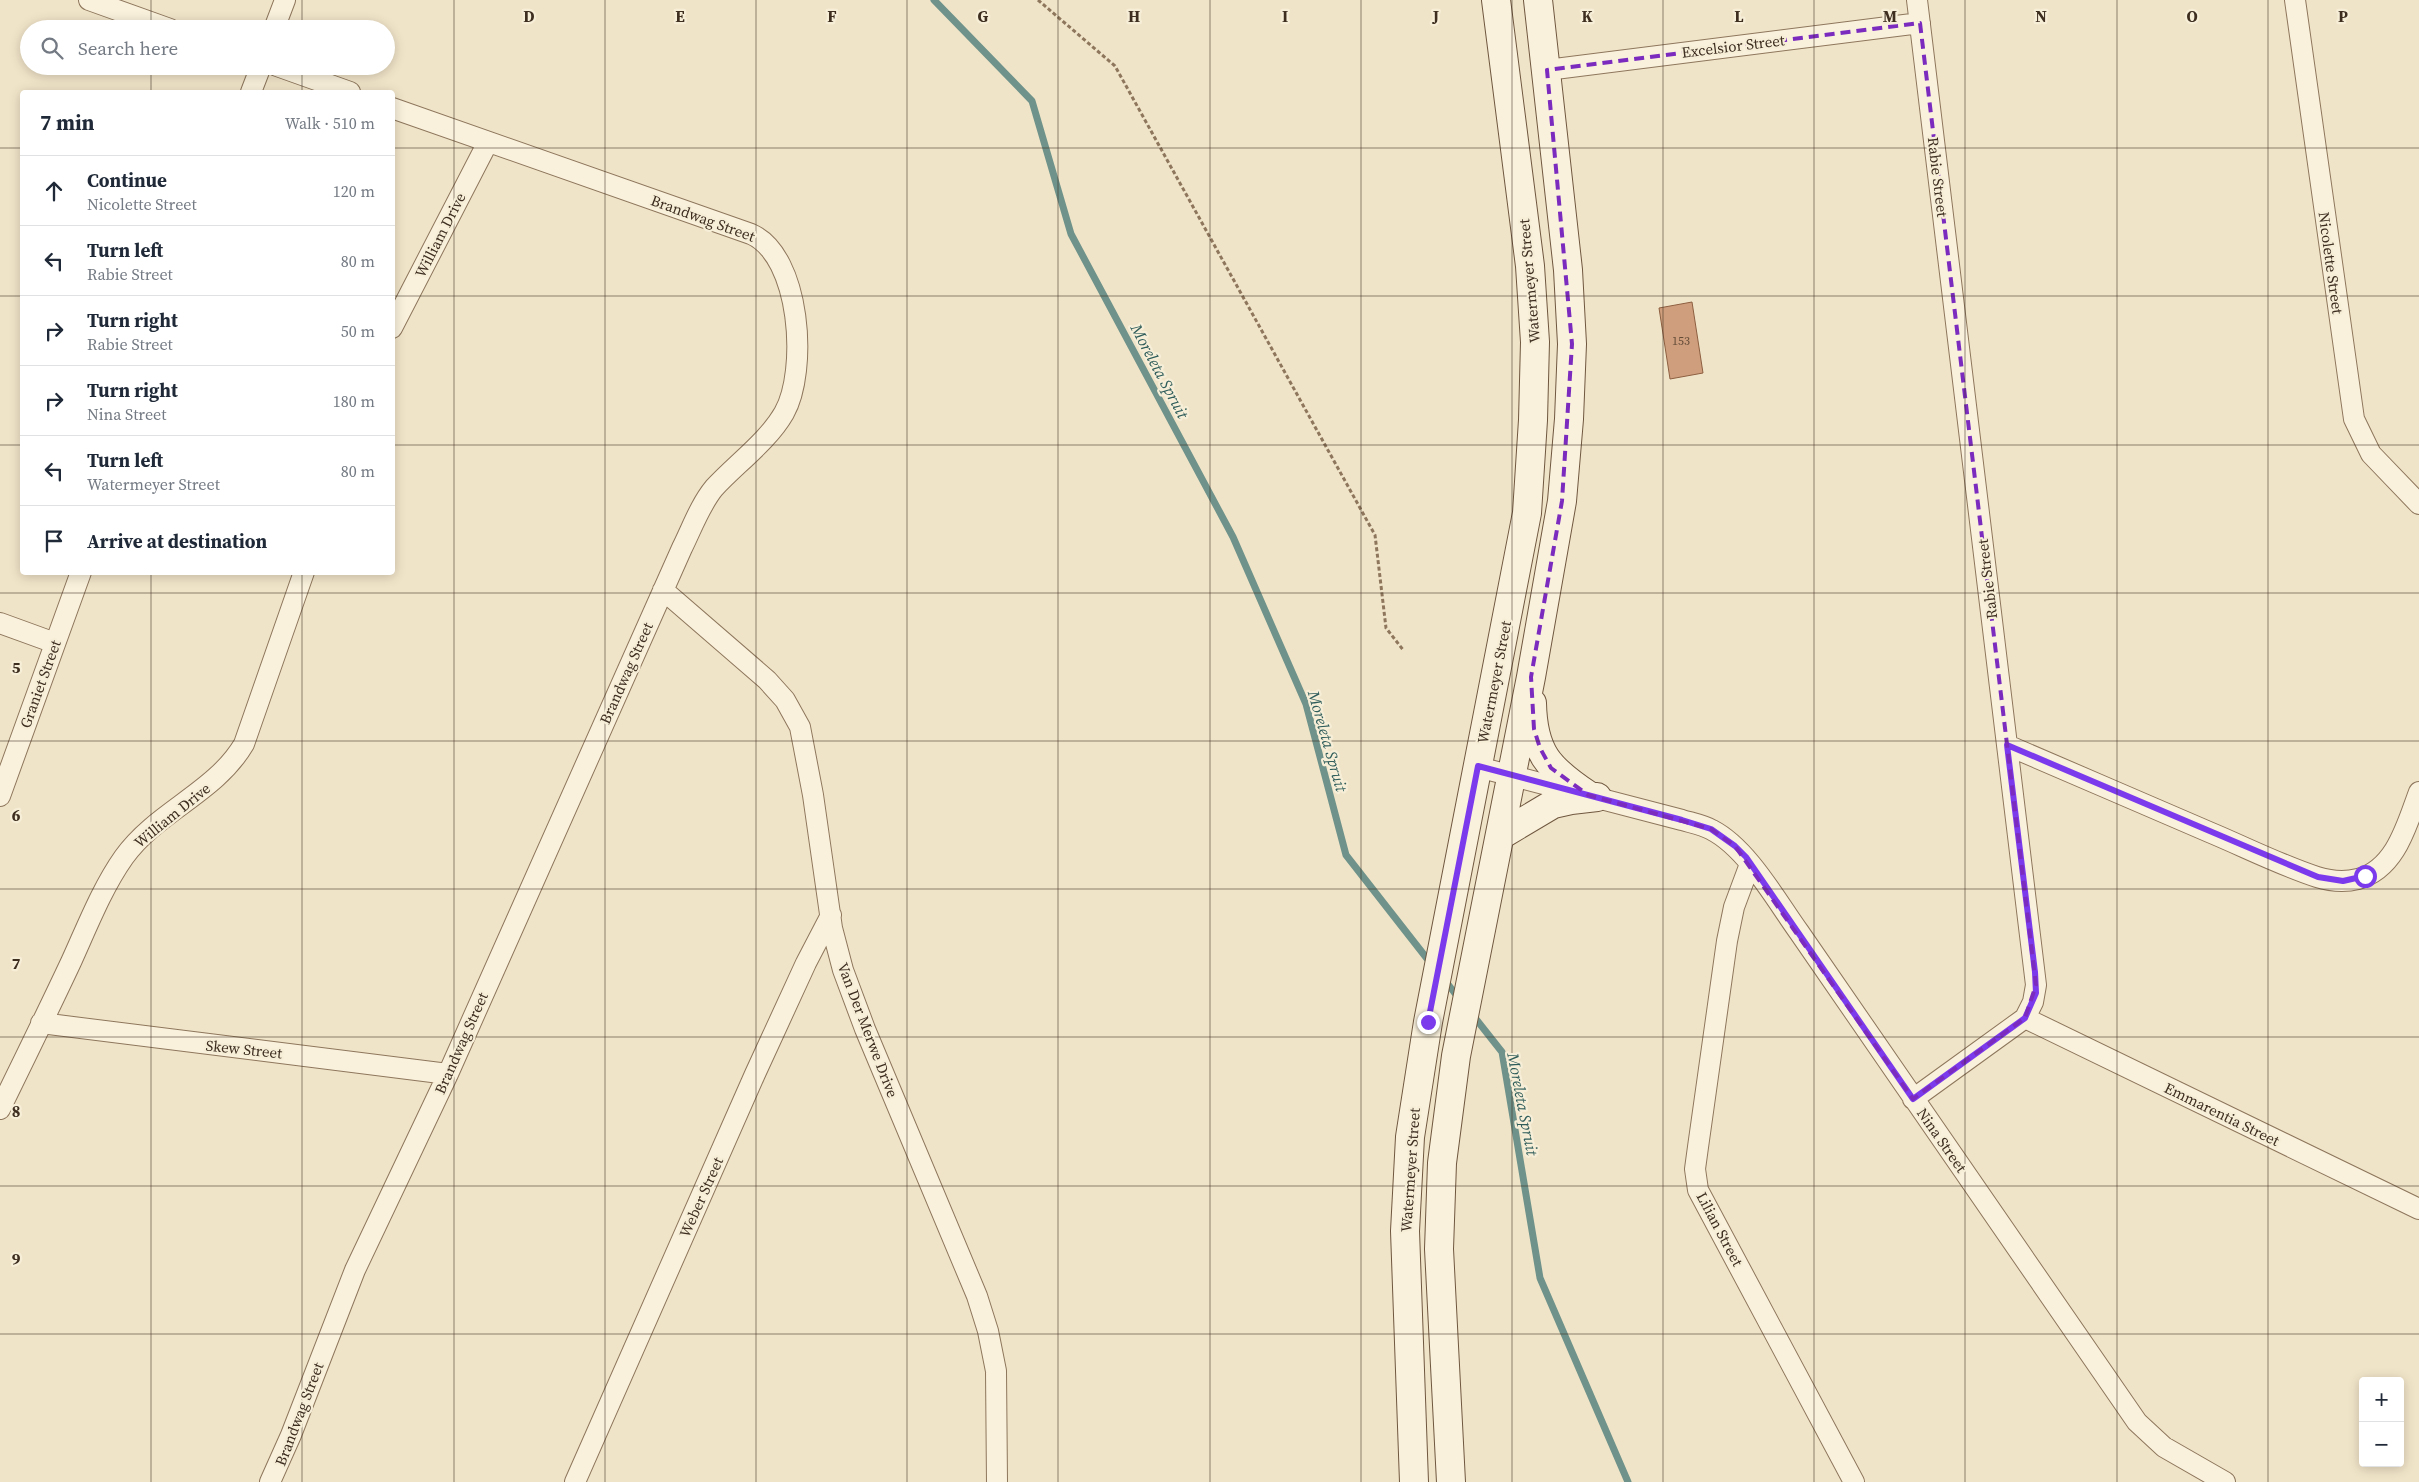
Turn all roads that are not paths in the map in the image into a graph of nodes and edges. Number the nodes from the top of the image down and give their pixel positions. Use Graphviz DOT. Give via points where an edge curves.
graph roads {
  1 [pos="89,0"];
  2 [pos="285,0"];
  3 [pos="1496,0"];
  4 [pos="1538,0"];
  5 [pos="1918,0"];
  6 [pos="2295,0"];
  7 [pos="145,20"];
  8 [pos="277,20"];
  9 [pos="1920,23"];
  10 [pos="1546,70"];
  11 [pos="258,75"];
  12 [pos="302,75"];
  13 [pos="253,90"];
  14 [pos="344,90"];
  15 [pos="395,109"];
  16 [pos="488,142"];
  17 [pos="395,322"];
  18 [pos="2419,504"];
  19 [pos="79,575"];
  20 [pos="303,575"];
  21 [pos="663,590"];
  22 [pos="0,623"];
  23 [pos="55,643"];
  24 [pos="1531,677"];
  25 [pos="2007,745"];
  26 [pos="1478,766"];
  27 [pos="1511,774"];
  28 [pos="2419,792"];
  29 [pos="0,796"];
  30 [pos="1593,796"];
  31 [pos="1501,835"];
  32 [pos="1750,864"];
  33 [pos="831,915"];
  34 [pos="2025,1018"];
  35 [pos="41,1023"];
  36 [pos="448,1074"];
  37 [pos="1913,1099"];
  38 [pos="0,1109"];
  39 [pos="2419,1209"];
  40 [pos="270,1482"];
  41 [pos="575,1482"];
  42 [pos="997,1482"];
  43 [pos="1414,1482"];
  44 [pos="1451,1482"];
  45 [pos="1854,1482"];
  46 [pos="2225,1482"];
  1 -- 7 [label="street"];
  2 -- 8 [label="street"];
  3 -- 26 [label="main road, Watermeyer Street" via="1530,266 1535,342 1534,391 1527,512"];
  4 -- 10 [label="main road, Watermeyer Street"];
  5 -- 9 [label="street, Rabie Street"];
  6 -- 18 [label="street, Nicolette Street" via="2354,418 2371,454"];
  9 -- 10 [label="street, Excelsior Street"];
  9 -- 25 [label="street, Rabie Street"];
  10 -- 24 [label="main road, Watermeyer Street" via="1568,270 1572,344 1562,501"];
  11 -- 13 [label="street"];
  12 -- 14 [label="street"];
  15 -- 16 [label="street, Brandwag Street"];
  16 -- 17 [label="street, William Drive"];
  16 -- 21 [label="street, Brandwag Street" via="751,234 765,241 784,270 796,320 796,365 786,409 772,429 705,502"];
  19 -- 23 [label="street, Graniet Street"];
  20 -- 35 [label="street, William Drive" via="244,744 211,784 141,836 123,858"];
  21 -- 33 [label="street, Van Der Merwe Drive" via="767,680 793,713 806,750"];
  21 -- 36 [label="street, Brandwag Street"];
  22 -- 23 [label="street"];
  23 -- 29 [label="street, Graniet Street"];
  24 -- 27 [label="main road, Watermeyer Street"];
  24 -- 30 [label="main road" via="1534,729 1540,748 1551,768"];
  25 -- 28 [label="street" via="2259,853 2318,877 2334,880 2358,879 2372,873 2388,859 2396,848"];
  25 -- 34 [label="street, Rabie Street" via="2035,972 2036,993"];
  26 -- 27 [label="street, Nina Street"];
  26 -- 43 [label="main road, Watermeyer Street" via="1428,1022 1410,1137 1405,1231"];
  27 -- 30 [label="street, Nina Street"];
  27 -- 31 [label="main road, Watermeyer Street"];
  30 -- 31 [label="main road" via="1553,804"];
  30 -- 32 [label="street, Nina Street" via="1711,829 1735,846"];
  31 -- 44 [label="main road, Watermeyer Street" via="1456,1056 1442,1163 1439,1249"];
  32 -- 37 [label="street, Nina Street"];
  32 -- 45 [label="street, Lilian Street" via="1734,907 1727,941 1699,1138 1696,1181"];
  33 -- 41 [label="street, Weber Street" via="759,1066"];
  33 -- 42 [label="street, Van Der Merwe Drive" via="835,944 853,1000 977,1296 988,1331 996,1371"];
  34 -- 37 [label="street"];
  34 -- 39 [label="street, Emmarentia Street"];
  35 -- 36 [label="street, Skew Street"];
  35 -- 38 [label="street, William Drive"];
  36 -- 40 [label="street, Brandwag Street" via="355,1270"];
  37 -- 46 [label="street, Nina Street" via="2137,1422 2164,1447"];
}
